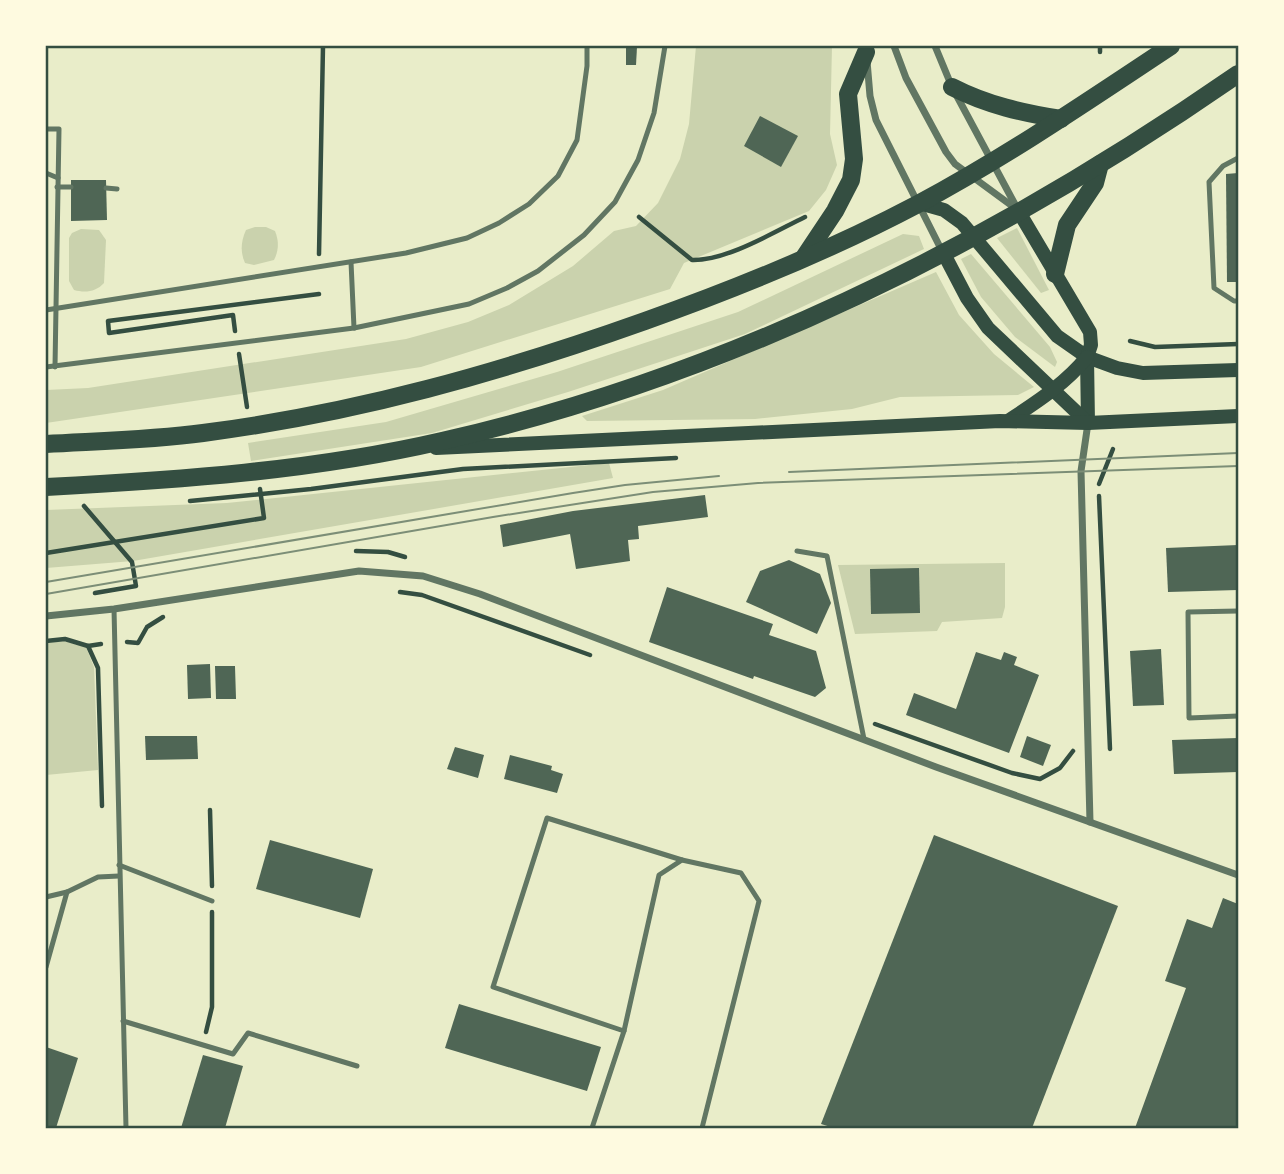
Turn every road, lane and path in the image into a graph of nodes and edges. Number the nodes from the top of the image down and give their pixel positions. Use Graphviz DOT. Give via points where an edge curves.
graph roads {
  1 [pos="323,46"];
  2 [pos="587,46"];
  3 [pos="663,46"];
  4 [pos="894,46"];
  5 [pos="935,46"];
  6 [pos="1100,46"];
  7 [pos="1171,46"];
  8 [pos="866,49"];
  9 [pos="1100,52"];
  10 [pos="1238,74"];
  11 [pos="952,87"];
  12 [pos="1061,120"];
  13 [pos="46,129"];
  14 [pos="1238,158"];
  15 [pos="992,162"];
  16 [pos="1100,164"];
  17 [pos="46,173"];
  18 [pos="968,176"];
  19 [pos="58,178"];
  20 [pos="57,187"];
  21 [pos="71,187"];
  22 [pos="106,188"];
  23 [pos="117,188"];
  24 [pos="919,203"];
  25 [pos="1019,212"];
  26 [pos="812,214"];
  27 [pos="639,217"];
  28 [pos="975,236"];
  29 [pos="319,254"];
  30 [pos="944,254"];
  31 [pos="803,258"];
  32 [pos="351,262"];
  33 [pos="1055,274"];
  34 [pos="318,294"];
  35 [pos="1238,301"];
  36 [pos="55,309"];
  37 [pos="46,310"];
  38 [pos="233,315"];
  39 [pos="354,328"];
  40 [pos="1130,341"];
  41 [pos="1238,344"];
  42 [pos="1087,356"];
  43 [pos="46,366"];
  44 [pos="55,366"];
  45 [pos="1238,370"];
  46 [pos="1054,391"];
  47 [pos="1238,416"];
  48 [pos="1008,421"];
  49 [pos="1088,424"];
  50 [pos="46,444"];
  51 [pos="1112,449"];
  52 [pos="382,453"];
  53 [pos="686,457"];
  54 [pos="463,469"];
  55 [pos="46,487"];
  56 [pos="84,506"];
  57 [pos="264,518"];
  58 [pos="797,551"];
  59 [pos="46,552"];
  60 [pos="398,592"];
  61 [pos="85,595"];
  62 [pos="114,609"];
  63 [pos="1238,611"];
  64 [pos="46,616"];
  65 [pos="163,617"];
  66 [pos="115,641"];
  67 [pos="88,646"];
  68 [pos="591,655"];
  69 [pos="1238,716"];
  70 [pos="860,719"];
  71 [pos="1073,737"];
  72 [pos="864,739"];
  73 [pos="1110,749"];
  74 [pos="210,810"];
  75 [pos="1090,821"];
  76 [pos="682,860"];
  77 [pos="119,865"];
  78 [pos="1238,875"];
  79 [pos="119,876"];
  80 [pos="67,892"];
  81 [pos="46,897"];
  82 [pos="212,901"];
  83 [pos="46,967"];
  84 [pos="123,1021"];
  85 [pos="624,1031"];
  86 [pos="202,1046"];
  87 [pos="357,1066"];
  88 [pos="126,1129"];
  89 [pos="592,1129"];
  90 [pos="702,1129"];
  1 -- 29 [label="path"];
  2 -- 32 [label="lane" via="577,140 558,176 529,204 467,238"];
  3 -- 39 [label="lane" via="654,113 638,160 615,202 584,235 538,271 469,304"];
  4 -- 18 [label="street" via="946,152"];
  5 -- 11 [label="street"];
  6 -- 9 [label="path"];
  7 -- 12 [label="main road"];
  8 -- 24 [label="street" via="876,120"];
  8 -- 31 [label="main road" via="848,94 851,180"];
  10 -- 16 [label="main road"];
  11 -- 12 [label="main road" via="1004,108"];
  11 -- 15 [label="street"];
  12 -- 15 [label="main road"];
  13 -- 19 [label="lane" via="59,130"];
  14 -- 35 [label="lane" via="1209,182 1214,288"];
  15 -- 18 [label="main road"];
  15 -- 25 [label="street"];
  16 -- 25 [label="main road"];
  16 -- 33 [label="main road" via="1095,183 1067,225"];
  17 -- 19 [label="lane"];
  18 -- 24 [label="main road"];
  18 -- 25 [label="street"];
  19 -- 20 [label="lane"];
  20 -- 21 [label="lane"];
  20 -- 36 [label="lane"];
  22 -- 23 [label="lane"];
  24 -- 28 [label="main road" via="952,215"];
  24 -- 30 [label="street"];
  24 -- 31 [label="main road"];
  25 -- 28 [label="main road"];
  25 -- 33 [label="main road"];
  26 -- 27 [label="path" via="738,249 702,260 692,260"];
  28 -- 30 [label="main road"];
  28 -- 42 [label="main road" via="1057,335"];
  30 -- 46 [label="main road" via="988,328"];
  30 -- 52 [label="main road" via="827,310 673,372 494,429"];
  31 -- 50 [label="main road" via="699,302 588,341 424,391 204,433"];
  32 -- 36 [label="lane"];
  32 -- 39 [label="lane"];
  33 -- 42 [label="main road" via="1090,332"];
  34 -- 38 [label="path" via="108,321 110,333"];
  36 -- 37 [label="lane"];
  36 -- 44 [label="lane"];
  39 -- 44 [label="lane"];
  40 -- 41 [label="path" via="1155,347"];
  42 -- 45 [label="main road" via="1143,373"];
  42 -- 46 [label="main road"];
  42 -- 49 [label="main road"];
  43 -- 44 [label="lane"];
  46 -- 48 [label="main road"];
  46 -- 49 [label="main road"];
  47 -- 49 [label="main road"];
  48 -- 49 [label="main road"];
  48 -- 52 [label="main road"];
  49 -- 75 [label="street" via="1081,471"];
  51 -- 73 [label="path" via="1099,480"];
  52 -- 55 [label="main road" via="194,477"];
  53 -- 54 [label="path"];
  56 -- 61 [label="path" via="132,562 136,586"];
  57 -- 59 [label="path"];
  58 -- 70 [label="lane" via="827,556"];
  60 -- 68 [label="path" via="422,595"];
  62 -- 64 [label="street"];
  62 -- 66 [label="lane"];
  62 -- 72 [label="street" via="359,571 423,576"];
  63 -- 69 [label="lane" via="1188,612 1189,718"];
  65 -- 66 [label="path" via="147,627 138,643"];
  66 -- 67 [label="path"];
  66 -- 77 [label="lane"];
  70 -- 71 [label="path" via="1040,779 1060,768 1073,751"];
  70 -- 72 [label="lane"];
  72 -- 75 [label="street"];
  74 -- 82 [label="path"];
  75 -- 78 [label="street"];
  76 -- 85 [label="lane" via="659,875"];
  76 -- 85 [label="lane" via="547,818 542,831 493,987"];
  76 -- 90 [label="lane" via="741,873 760,901"];
  77 -- 79 [label="lane"];
  77 -- 82 [label="lane"];
  79 -- 80 [label="lane" via="98,877"];
  79 -- 84 [label="lane"];
  80 -- 81 [label="lane"];
  80 -- 83 [label="lane"];
  82 -- 86 [label="path" via="212,1007"];
  84 -- 86 [label="lane"];
  84 -- 88 [label="lane"];
  85 -- 89 [label="lane"];
  86 -- 87 [label="lane" via="233,1054 248,1033"];
}
